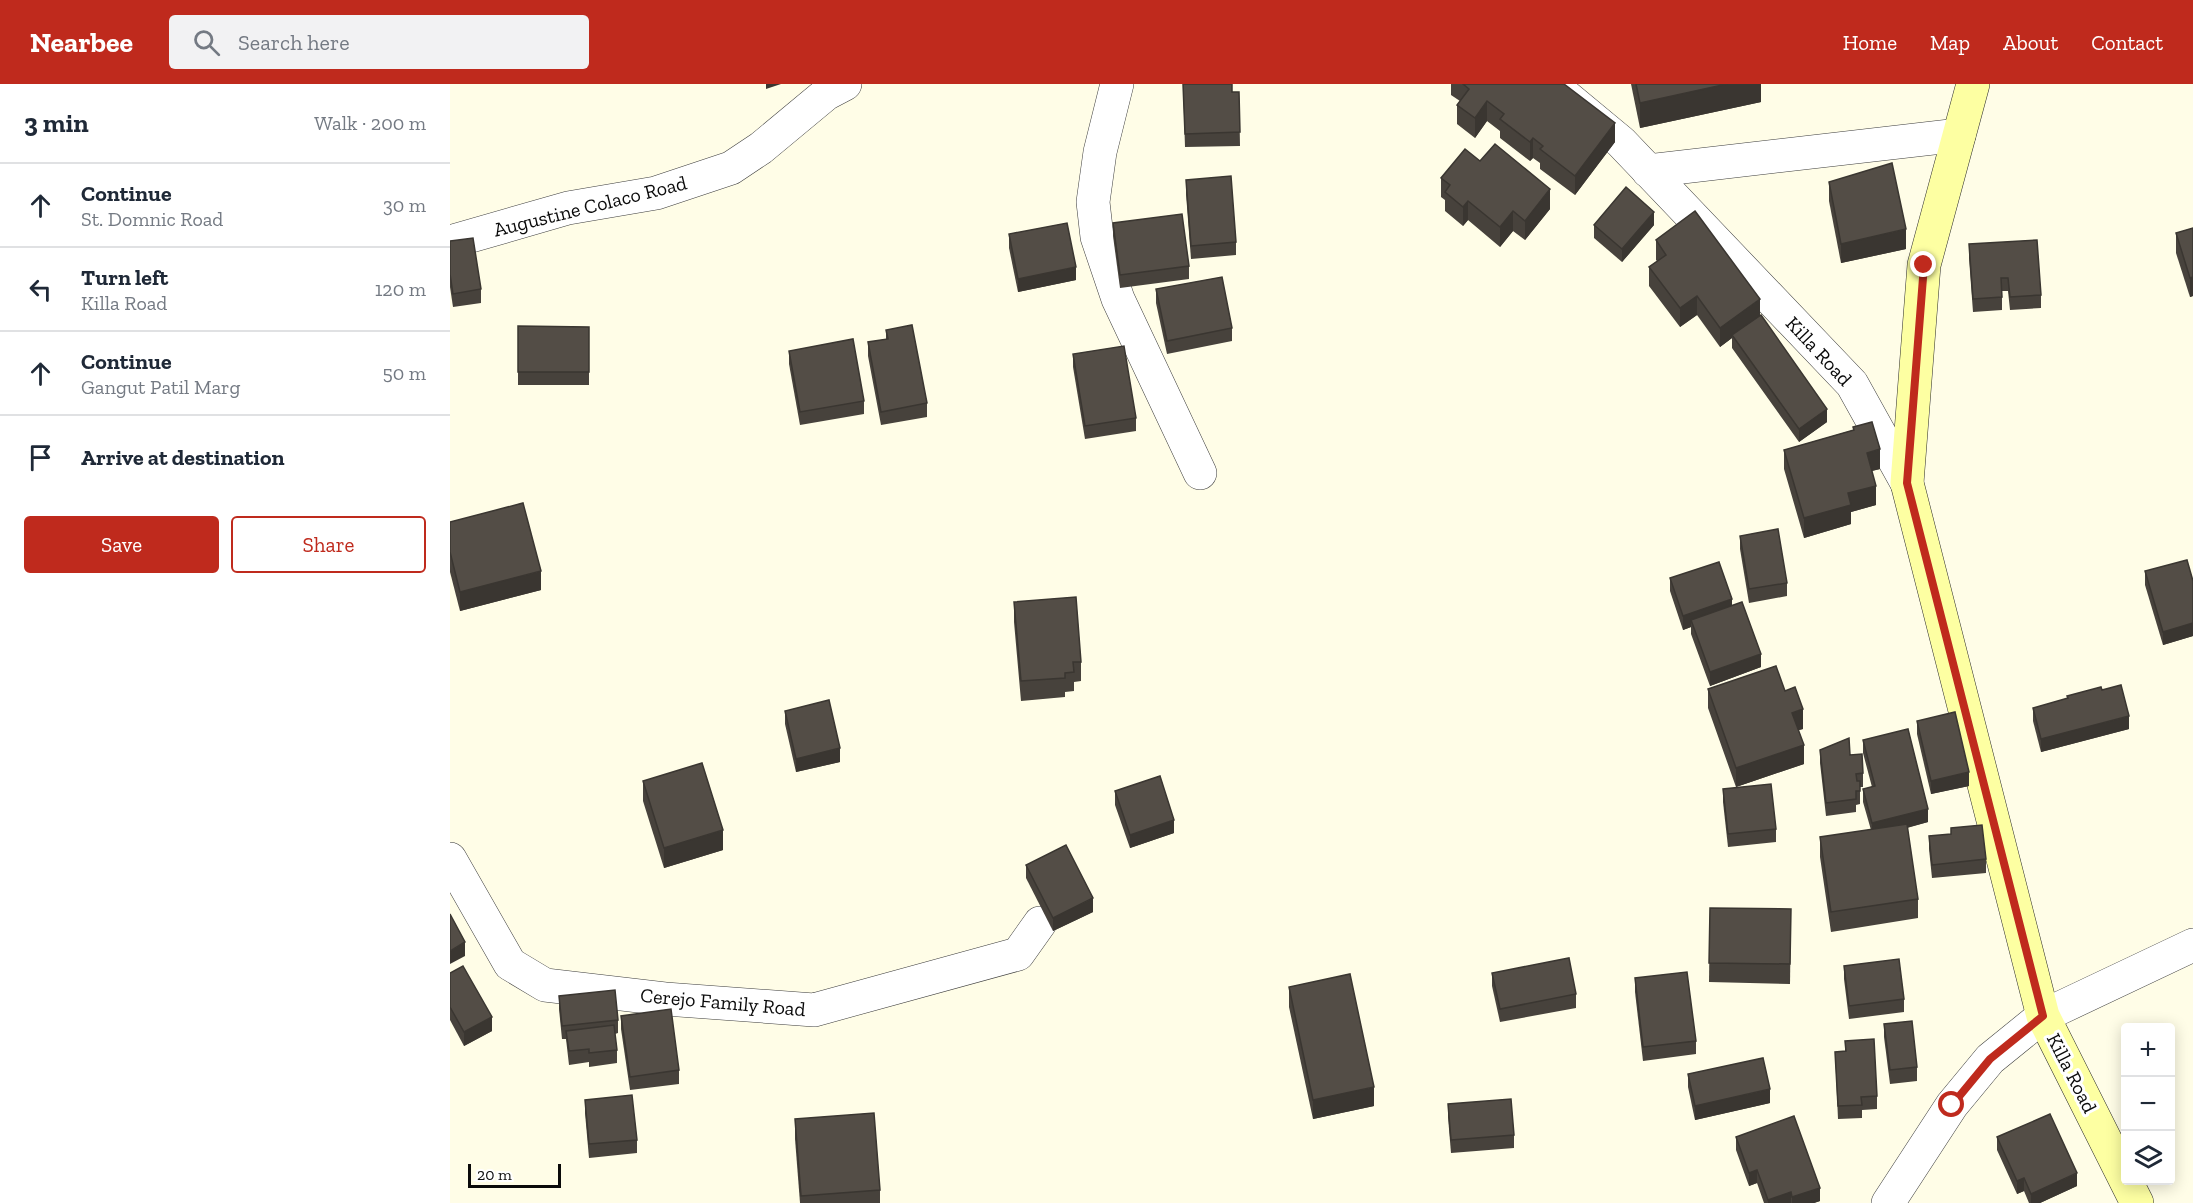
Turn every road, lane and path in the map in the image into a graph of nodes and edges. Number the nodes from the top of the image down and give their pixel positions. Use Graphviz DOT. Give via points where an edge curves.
graph roads {
  1 [pos="845,84"];
  2 [pos="1117,84"];
  3 [pos="1551,84"];
  4 [pos="1973,84"];
  5 [pos="1959,135"];
  6 [pos="1648,171"];
  7 [pos="450,242"];
  8 [pos="1200,473"];
  9 [pos="1907,483"];
  10 [pos="450,859"];
  11 [pos="1040,923"];
  12 [pos="2193,945"];
  13 [pos="2043,1016"];
  14 [pos="1888,1203"];
  15 [pos="2137,1203"];
  1 -- 7 [label="street, Augustine Colaco Road" via="826,94 731,168 656,193 568,208"];
  2 -- 8 [label="street" via="1100,152 1094,201 1097,237 1118,299"];
  3 -- 6 [label="street, Killa Road" via="1621,142"];
  4 -- 5 [label="main road"];
  5 -- 6 [label="street"];
  5 -- 9 [label="main road" via="1924,265"];
  6 -- 9 [label="street, Killa Road" via="1852,384"];
  9 -- 13 [label="main road, Killa Road"];
  10 -- 11 [label="street, Cerejo Family Road" via="510,964 545,985 665,999 814,1010 1018,954"];
  12 -- 13 [label="street"];
  13 -- 14 [label="street" via="1990,1059 1952,1105"];
  13 -- 15 [label="main road, Killa Road"];
}
